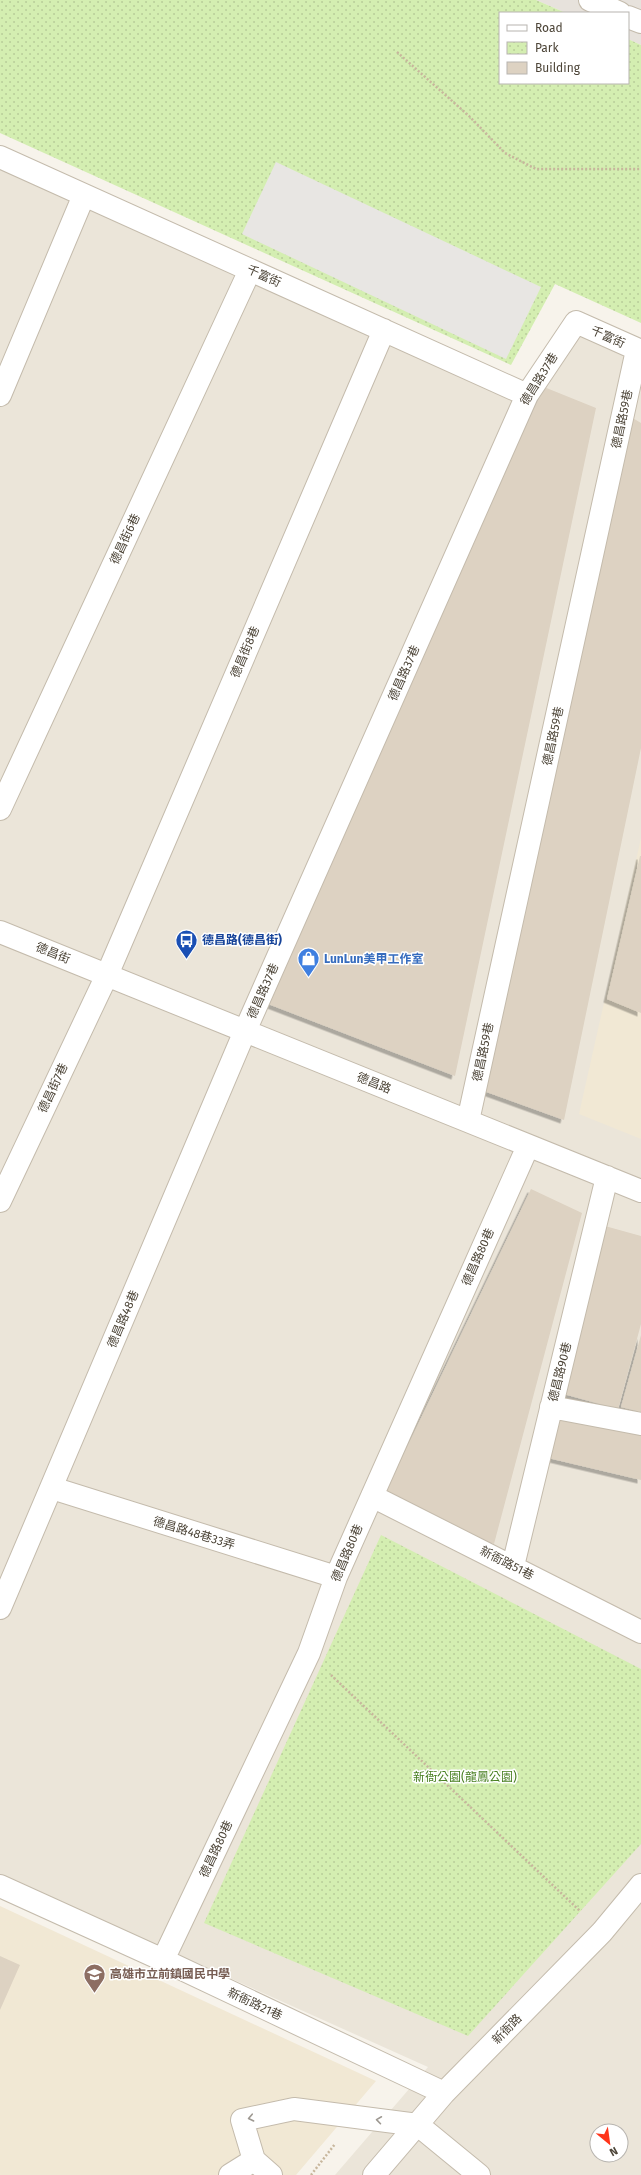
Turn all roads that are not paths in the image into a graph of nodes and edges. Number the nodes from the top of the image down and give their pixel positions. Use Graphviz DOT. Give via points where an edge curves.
graph roads {
  1 [pos="590,0"];
  2 [pos="618,12"];
  3 [pos="629,17"];
  4 [pos="641,22"];
  5 [pos="0,157"];
  6 [pos="84,194"];
  7 [pos="250,270"];
  8 [pos="576,322"];
  9 [pos="384,330"];
  10 [pos="639,351"];
  11 [pos="0,395"];
  12 [pos="527,395"];
  13 [pos="0,809"];
  14 [pos="0,932"];
  15 [pos="107,975"];
  16 [pos="245,1031"];
  17 [pos="468,1121"];
  18 [pos="528,1146"];
  19 [pos="606,1177"];
  20 [pos="641,1191"];
  21 [pos="0,1201"];
  22 [pos="551,1406"];
  23 [pos="641,1424"];
  24 [pos="52,1488"];
  25 [pos="372,1496"];
  26 [pos="512,1566"];
  27 [pos="336,1577"];
  28 [pos="0,1608"];
  29 [pos="641,1632"];
  30 [pos="641,1885"];
  31 [pos="0,1886"];
  32 [pos="634,1908"];
  33 [pos="163,1960"];
  34 [pos="444,2093"];
  35 [pos="418,2125"];
  36 [pos="254,2160"];
  37 [pos="230,2175"];
  38 [pos="271,2175"];
  39 [pos="374,2175"];
  40 [pos="479,2175"];
  1 -- 2 [label="street"];
  3 -- 4 [label="street"];
  5 -- 6 [label="street, 千富街"];
  6 -- 7 [label="street, 千富街"];
  6 -- 11 [label="street"];
  7 -- 9 [label="street, 千富街"];
  7 -- 13 [label="street, 德昌街6巷"];
  8 -- 10 [label="street, 千富街"];
  8 -- 12 [label="street, 德昌路37巷"];
  9 -- 12 [label="street, 千富街"];
  9 -- 15 [label="street, 德昌街8巷"];
  10 -- 17 [label="street, 德昌路59巷"];
  12 -- 16 [label="street, 德昌路37巷"];
  14 -- 15 [label="street, 德昌街"];
  15 -- 16 [label="street, 德昌路"];
  15 -- 21 [label="street, 德昌街7巷"];
  16 -- 17 [label="street, 德昌路"];
  16 -- 24 [label="street, 德昌路48巷"];
  17 -- 18 [label="street, 德昌路"];
  18 -- 19 [label="street, 德昌路"];
  18 -- 25 [label="street, 德昌路80巷"];
  19 -- 20 [label="street, 德昌路"];
  19 -- 22 [label="street, 德昌路90巷"];
  22 -- 23 [label="street"];
  22 -- 26 [label="street, 德昌路90巷"];
  24 -- 27 [label="street, 德昌路48巷33弄"];
  24 -- 28 [label="street, 德昌路48巷"];
  25 -- 26 [label="street, 新衙路51巷"];
  25 -- 27 [label="street, 德昌路80巷"];
  26 -- 29 [label="street, 新衙路51巷"];
  27 -- 33 [label="street, 德昌路80巷" via="309,1653"];
  30 -- 32 [label="street, 新衙路"];
  31 -- 33 [label="street, 新衙路21巷"];
  32 -- 34 [label="street, 新衙路" via="602,1932"];
  33 -- 34 [label="street, 新衙路21巷"];
  34 -- 35 [label="street, 新衙路"];
  35 -- 36 [label="street, one-way" via="294,2109 242,2120"];
  35 -- 39 [label="street, 新衙路"];
  35 -- 40 [label="street"];
  36 -- 37 [label="street"];
  36 -- 38 [label="street"];
}
